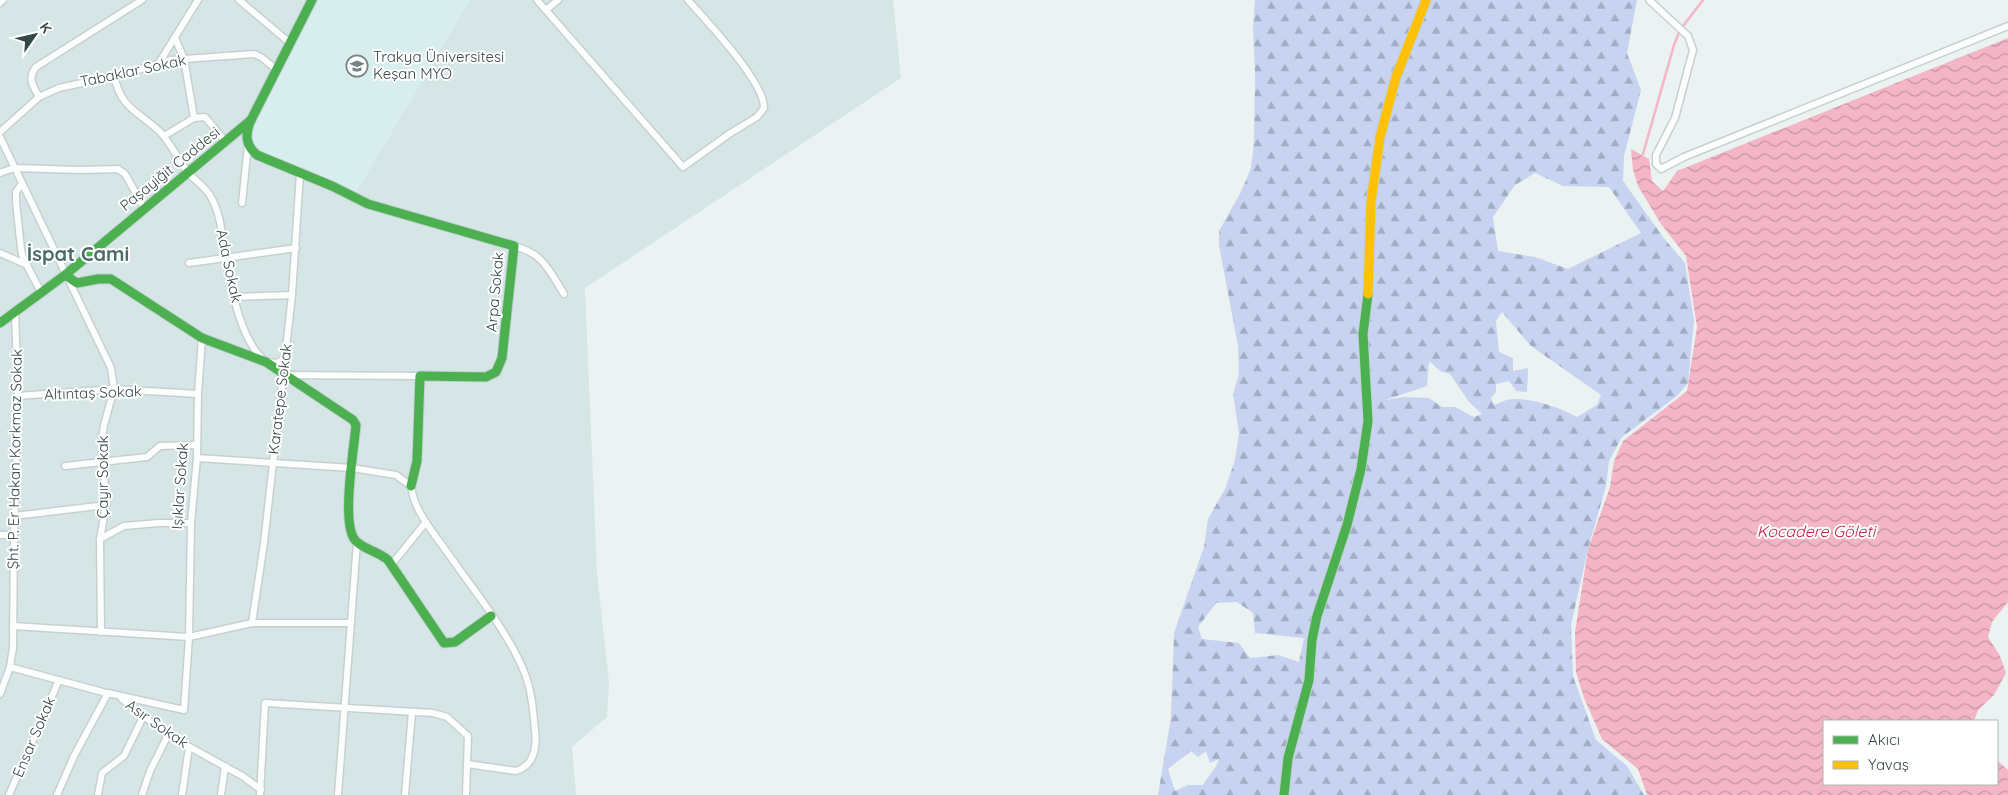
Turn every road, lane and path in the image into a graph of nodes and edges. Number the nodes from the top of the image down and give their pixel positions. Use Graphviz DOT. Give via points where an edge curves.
graph roads {
  1 [pos="142,0"];
  2 [pos="198,0"];
  3 [pos="239,0"];
  4 [pos="312,0"];
  5 [pos="537,0"];
  6 [pos="558,0"];
  7 [pos="688,0"];
  8 [pos="1426,0"];
  9 [pos="1650,2"];
  10 [pos="546,10"];
  11 [pos="2008,26"];
  12 [pos="176,38"];
  13 [pos="290,43"];
  14 [pos="184,59"];
  15 [pos="159,63"];
  16 [pos="277,70"];
  17 [pos="114,76"];
  18 [pos="38,97"];
  19 [pos="194,118"];
  20 [pos="251,120"];
  21 [pos="0,132"];
  22 [pos="164,136"];
  23 [pos="0,137"];
  24 [pos="229,139"];
  25 [pos="247,143"];
  26 [pos="14,168"];
  27 [pos="0,173"];
  28 [pos="188,173"];
  29 [pos="300,174"];
  30 [pos="21,184"];
  31 [pos="242,203"];
  32 [pos="144,208"];
  33 [pos="514,246"];
  34 [pos="296,248"];
  35 [pos="0,253"];
  36 [pos="226,257"];
  37 [pos="189,263"];
  38 [pos="27,265"];
  39 [pos="65,274"];
  40 [pos="41,292"];
  41 [pos="564,294"];
  42 [pos="292,296"];
  43 [pos="235,297"];
  44 [pos="15,312"];
  45 [pos="0,323"];
  46 [pos="202,338"];
  47 [pos="285,358"];
  48 [pos="266,362"];
  49 [pos="283,375"];
  50 [pos="420,376"];
  51 [pos="114,389"];
  52 [pos="198,394"];
  53 [pos="18,396"];
  54 [pos="197,445"];
  55 [pos="197,458"];
  56 [pos="103,462"];
  57 [pos="272,462"];
  58 [pos="65,466"];
  59 [pos="352,468"];
  60 [pos="411,486"];
  61 [pos="106,505"];
  62 [pos="14,516"];
  63 [pos="426,522"];
  64 [pos="191,523"];
  65 [pos="0,535"];
  66 [pos="14,535"];
  67 [pos="100,539"];
  68 [pos="356,542"];
  69 [pos="365,548"];
  70 [pos="355,558"];
  71 [pos="392,564"];
  72 [pos="491,616"];
  73 [pos="252,622"];
  74 [pos="350,623"];
  75 [pos="13,626"];
  76 [pos="101,632"];
  77 [pos="189,637"];
  78 [pos="10,667"];
  79 [pos="59,680"];
  80 [pos="108,693"];
  81 [pos="0,694"];
  82 [pos="345,707"];
  83 [pos="412,712"];
  84 [pos="144,715"];
  85 [pos="168,735"];
  86 [pos="189,747"];
  87 [pos="467,764"];
  88 [pos="225,766"];
  89 [pos="261,793"];
  90 [pos="10,795"];
  91 [pos="57,795"];
  92 [pos="98,795"];
  93 [pos="142,795"];
  94 [pos="182,795"];
  95 [pos="221,795"];
  96 [pos="338,795"];
  97 [pos="405,795"];
  98 [pos="466,795"];
  99 [pos="1284,795"];
  1 -- 18 [label="street" via="36,67 31,80"];
  2 -- 12 [label="street"];
  3 -- 13 [label="street"];
  4 -- 13 [label="street, Paşayiğit Caddesi"];
  5 -- 10 [label="street"];
  6 -- 10 [label="street"];
  7 -- 10 [label="street" via="747,72 764,108 757,117 683,167"];
  8 -- 99 [label="street" via="1396,77 1380,137 1371,202 1364,334 1366,439 1347,525 1317,616 1309,680 1288,758"];
  9 -- 11 [label="street" via="1685,33 1692,44 1693,54 1675,118 1656,155 1656,164 1661,169"];
  12 -- 14 [label="street"];
  12 -- 15 [label="street"];
  13 -- 16 [label="street, Paşayiğit Caddesi"];
  14 -- 15 [label="street, Tabaklar Sokak"];
  14 -- 16 [label="street, Tabaklar Sokak" via="254,54"];
  14 -- 19 [label="street"];
  15 -- 17 [label="street, Tabaklar Sokak"];
  16 -- 20 [label="street, Paşayiğit Caddesi"];
  17 -- 18 [label="street, Tabaklar Sokak" via="69,85"];
  17 -- 22 [label="street, Ada Sokak" via="118,92 126,103"];
  18 -- 21 [label="street, Tabaklar Sokak"];
  19 -- 22 [label="street"];
  19 -- 24 [label="street" via="205,117"];
  20 -- 24 [label="street, Paşayiğit Caddesi"];
  20 -- 25 [label="street" via="245,132"];
  22 -- 28 [label="street, Ada Sokak"];
  23 -- 26 [label="street, Çayır Sokak"];
  24 -- 25 [label="street" via="241,134"];
  24 -- 28 [label="street, Paşayiğit Caddesi"];
  25 -- 29 [label="street, Arpa Sokak" via="257,155"];
  25 -- 31 [label="street"];
  26 -- 27 [label="street"];
  26 -- 30 [label="street, Çayır Sokak"];
  26 -- 32 [label="street" via="119,169"];
  28 -- 32 [label="street, Paşayiğit Caddesi"];
  28 -- 36 [label="street, Ada Sokak" via="206,189 215,205"];
  29 -- 33 [label="street, Arpa Sokak" via="368,204"];
  29 -- 34 [label="street, Karatepe Sokak"];
  30 -- 38 [label="street" via="16,192 16,202 21,249"];
  30 -- 39 [label="street, Çayır Sokak"];
  32 -- 39 [label="street, Paşayiğit Caddesi"];
  33 -- 41 [label="street" via="540,258"];
  33 -- 50 [label="street, Arpa Sokak" via="506,334 496,372 486,377"];
  34 -- 36 [label="street"];
  34 -- 42 [label="street, Karatepe Sokak"];
  35 -- 38 [label="street"];
  36 -- 37 [label="street"];
  36 -- 43 [label="street, Ada Sokak"];
  38 -- 40 [label="street"];
  39 -- 40 [label="street, Paşayiğit Caddesi"];
  39 -- 46 [label="street" via="73,283 80,285 102,278 111,279"];
  39 -- 51 [label="street, Çayır Sokak" via="111,368"];
  40 -- 44 [label="street, Paşayiğit Caddesi"];
  42 -- 43 [label="street"];
  42 -- 47 [label="street, Karatepe Sokak"];
  43 -- 48 [label="street, Ada Sokak" via="250,342"];
  44 -- 45 [label="street, Paşayiğit Caddesi"];
  44 -- 53 [label="street, Şht. P. Er Hakan Korkmaz Sokak"];
  46 -- 48 [label="street"];
  46 -- 52 [label="street, Işıklar Sokak"];
  47 -- 48 [label="street" via="277,363"];
  47 -- 49 [label="street, Karatepe Sokak"];
  48 -- 49 [label="street"];
  49 -- 50 [label="street"];
  49 -- 57 [label="street, Karatepe Sokak"];
  49 -- 59 [label="street" via="354,422"];
  50 -- 60 [label="street" via="417,461"];
  51 -- 52 [label="street, Altıntaş Sokak"];
  51 -- 53 [label="street, Altıntaş Sokak"];
  51 -- 56 [label="street, Çayır Sokak" via="102,431"];
  52 -- 54 [label="street, Işıklar Sokak"];
  53 -- 62 [label="street, Şht. P. Er Hakan Korkmaz Sokak"];
  54 -- 55 [label="street, Işıklar Sokak"];
  54 -- 56 [label="street" via="160,446 146,457"];
  55 -- 57 [label="street"];
  55 -- 64 [label="street, Işıklar Sokak"];
  56 -- 58 [label="street"];
  56 -- 61 [label="street, Çayır Sokak"];
  57 -- 59 [label="street"];
  57 -- 73 [label="street, Karatepe Sokak"];
  59 -- 60 [label="street" via="396,476"];
  59 -- 68 [label="street" via="348,519"];
  60 -- 63 [label="street"];
  61 -- 62 [label="street"];
  61 -- 67 [label="street, Çayır Sokak"];
  62 -- 66 [label="street, Şht. P. Er Hakan Korkmaz Sokak"];
  63 -- 71 [label="street"];
  63 -- 72 [label="street"];
  64 -- 67 [label="street" via="124,526"];
  64 -- 77 [label="street, Işıklar Sokak"];
  65 -- 66 [label="street"];
  66 -- 75 [label="street, Şht. P. Er Hakan Korkmaz Sokak"];
  67 -- 76 [label="street, Çayır Sokak"];
  68 -- 69 [label="street"];
  68 -- 70 [label="street"];
  69 -- 70 [label="street" via="358,550"];
  69 -- 71 [label="street" via="383,554"];
  70 -- 74 [label="street"];
  71 -- 72 [label="street" via="444,643 454,642"];
  72 -- 87 [label="street" via="525,674 536,749 530,762 518,770"];
  73 -- 74 [label="street"];
  73 -- 77 [label="street"];
  74 -- 82 [label="street"];
  75 -- 76 [label="street"];
  75 -- 78 [label="street, Şht. P. Er Hakan Korkmaz Sokak"];
  76 -- 77 [label="street"];
  77 -- 80 [label="street, Işıklar Sokak" via="184,710"];
  78 -- 79 [label="street, Asır Sokak"];
  78 -- 81 [label="street, Şht. P. Er Hakan Korkmaz Sokak"];
  79 -- 80 [label="street, Asır Sokak"];
  79 -- 90 [label="street, Ensar Sokak"];
  80 -- 84 [label="street, Asır Sokak"];
  80 -- 91 [label="street"];
  82 -- 83 [label="street"];
  82 -- 89 [label="street" via="265,704"];
  82 -- 96 [label="street"];
  83 -- 87 [label="street" via="440,714 466,732 469,738"];
  83 -- 97 [label="street"];
  84 -- 85 [label="street, Asır Sokak"];
  84 -- 92 [label="street" via="124,756 102,773"];
  85 -- 86 [label="street, Asır Sokak"];
  85 -- 93 [label="street"];
  86 -- 88 [label="street, Asır Sokak"];
  86 -- 94 [label="street"];
  87 -- 98 [label="street"];
  88 -- 89 [label="street, Asır Sokak" via="253,782"];
  88 -- 95 [label="street"];
}
